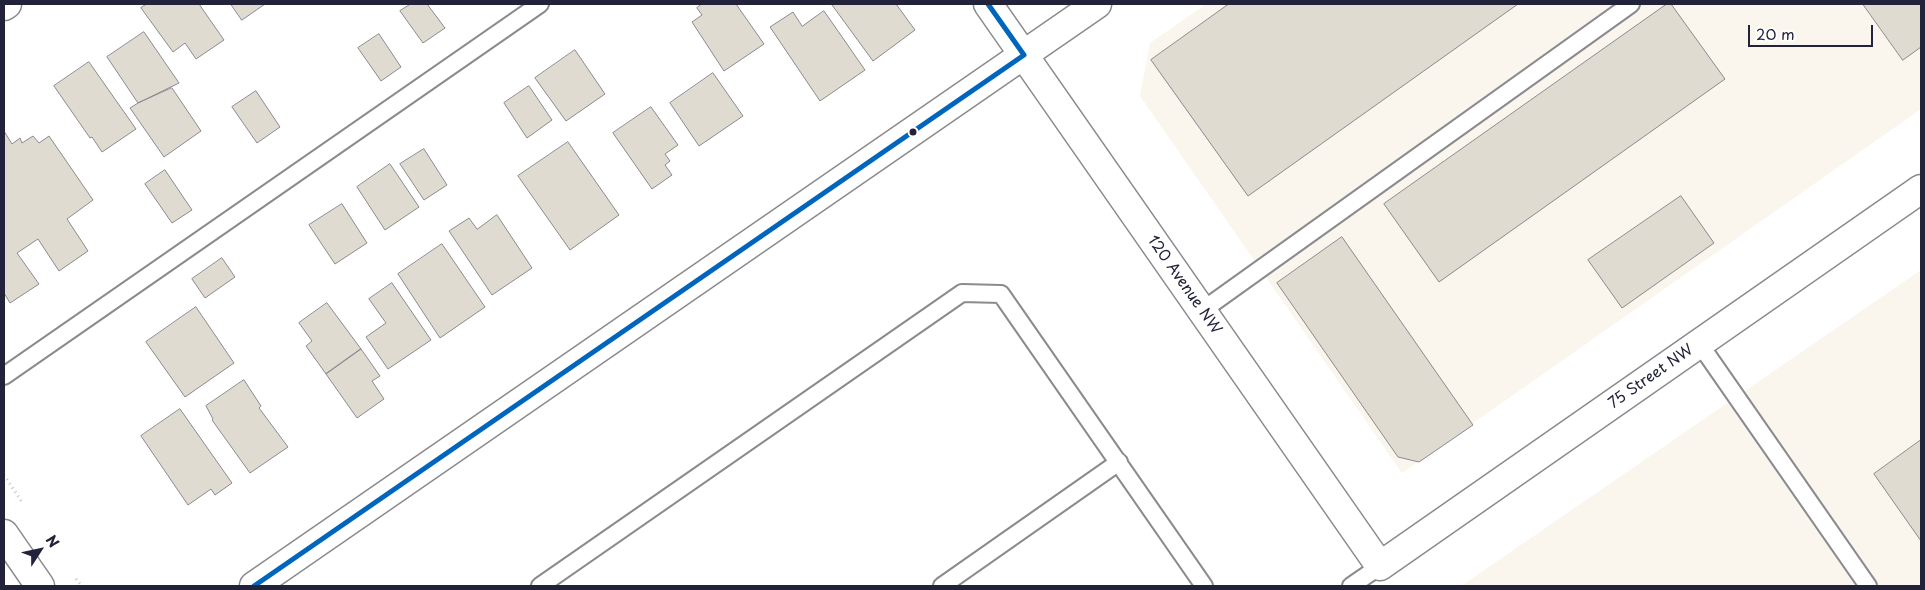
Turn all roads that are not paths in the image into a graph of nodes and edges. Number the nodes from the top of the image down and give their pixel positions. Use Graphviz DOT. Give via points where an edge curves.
graph roads {
  1 [pos="7,4"];
  2 [pos="540,4"];
  3 [pos="988,4"];
  4 [pos="1097,4"];
  5 [pos="1631,4"];
  6 [pos="4,6"];
  7 [pos="1024,55"];
  8 [pos="1921,189"];
  9 [pos="1202,310"];
  10 [pos="1699,343"];
  11 [pos="4,376"];
  12 [pos="1119,462"];
  13 [pos="4,534"];
  14 [pos="1380,566"];
  15 [pos="40,586"];
  16 [pos="254,586"];
  17 [pos="540,586"];
  18 [pos="942,586"];
  19 [pos="1204,586"];
  20 [pos="1351,586"];
  21 [pos="1868,586"];
  1 -- 6 [label="street"];
  2 -- 11 [label="lane"];
  3 -- 7 [label="street, 120 Avenue NW"];
  4 -- 7 [label="street"];
  5 -- 9 [label="lane"];
  7 -- 9 [label="street, 120 Avenue NW"];
  7 -- 16 [label="street"];
  8 -- 10 [label="street, 75 Street NW"];
  9 -- 14 [label="street, 120 Avenue NW"];
  10 -- 14 [label="street, 75 Street NW"];
  10 -- 21 [label="lane"];
  12 -- 17 [label="lane" via="1001,294 962,293"];
  12 -- 18 [label="lane"];
  12 -- 19 [label="lane"];
  13 -- 15 [label="street"];
  14 -- 20 [label="lane"];
}
